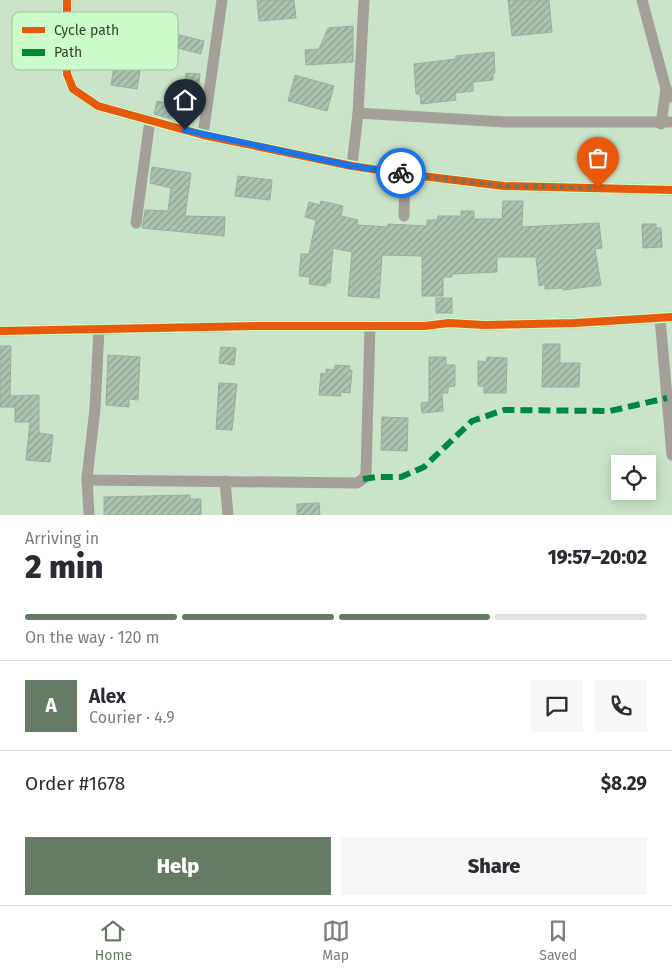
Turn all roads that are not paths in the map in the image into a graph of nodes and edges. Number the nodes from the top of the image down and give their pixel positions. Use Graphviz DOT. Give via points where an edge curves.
graph roads {
  1 [pos="222,0"];
  2 [pos="364,0"];
  3 [pos="642,0"];
  4 [pos="67,70"];
  5 [pos="669,93"];
  6 [pos="358,113"];
  7 [pos="150,120"];
  8 [pos="667,123"];
  9 [pos="203,135"];
  10 [pos="352,166"];
  11 [pos="405,174"];
  12 [pos="672,190"];
  13 [pos="404,216"];
  14 [pos="136,223"];
  15 [pos="672,317"];
  16 [pos="660,318"];
  17 [pos="370,326"];
  18 [pos="99,330"];
  19 [pos="0,331"];
  20 [pos="672,456"];
  21 [pos="87,480"];
  22 [pos="225,481"];
  23 [pos="89,515"];
  24 [pos="228,515"];
  1 -- 9 [label="street"];
  2 -- 6 [label="street"];
  3 -- 5 [label="street"];
  4 -- 7 [label="street" via="73,89 98,106"];
  5 -- 8 [label="street"];
  6 -- 8 [label="street" via="505,122"];
  6 -- 10 [label="street"];
  7 -- 9 [label="street"];
  7 -- 14 [label="street"];
  9 -- 10 [label="street"];
  10 -- 11 [label="street"];
  11 -- 12 [label="street" via="504,186"];
  11 -- 13 [label="street"];
  15 -- 16 [label="street"];
  16 -- 17 [label="street" via="575,323"];
  16 -- 20 [label="street"];
  17 -- 18 [label="street"];
  17 -- 22 [label="street" via="364,479 357,483"];
  18 -- 19 [label="street"];
  18 -- 21 [label="street"];
  21 -- 22 [label="street"];
  21 -- 23 [label="street"];
  22 -- 24 [label="street"];
}
